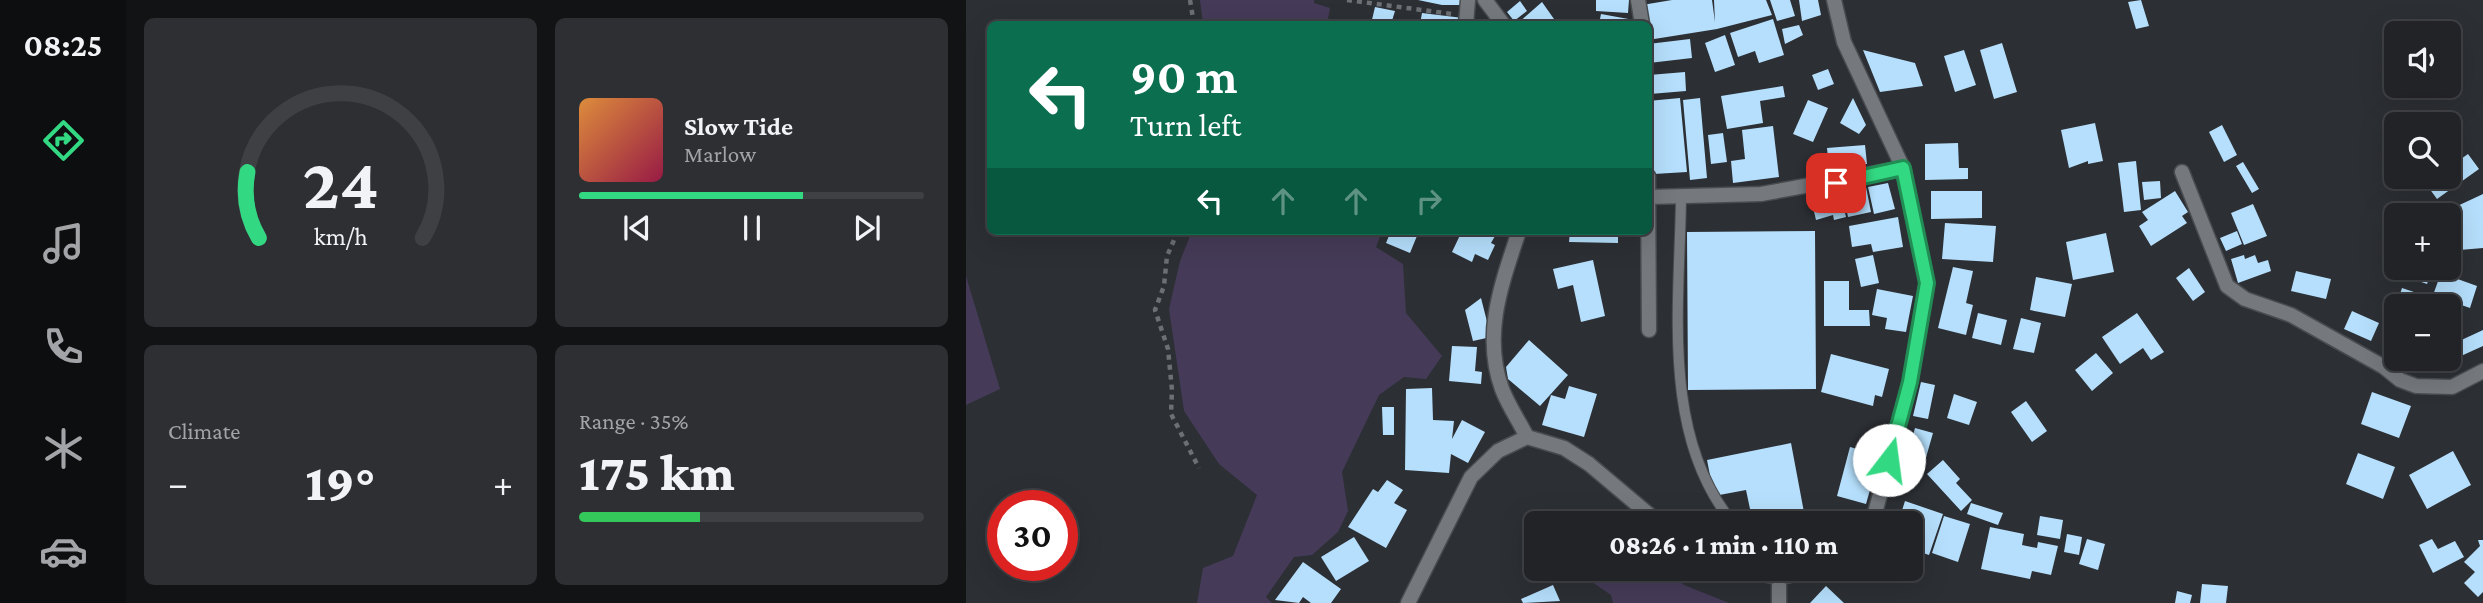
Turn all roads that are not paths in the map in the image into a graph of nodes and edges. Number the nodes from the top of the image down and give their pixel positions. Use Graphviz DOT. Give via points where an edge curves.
graph roads {
  1 [pos="1468,0"];
  2 [pos="1485,0"];
  3 [pos="1834,0"];
  4 [pos="1466,20"];
  5 [pos="1501,21"];
  6 [pos="1903,168"];
  7 [pos="2182,172"];
  8 [pos="1681,196"];
  9 [pos="1652,197"];
  10 [pos="1517,235"];
  11 [pos="1649,235"];
  12 [pos="1649,330"];
  13 [pos="2483,371"];
  14 [pos="1527,437"];
  15 [pos="1645,511"];
  16 [pos="1724,511"];
  17 [pos="1876,511"];
  18 [pos="1776,581"];
  19 [pos="1408,603"];
  20 [pos="1779,603"];
  1 -- 4 [label="street"];
  2 -- 5 [label="street"];
  3 -- 6 [label="street" via="1844,42"];
  6 -- 8 [label="street" via="1761,194"];
  6 -- 17 [label="street" via="1927,283 1910,382"];
  7 -- 13 [label="street" via="2227,286 2245,299 2291,315 2416,386 2452,387"];
  8 -- 9 [label="street"];
  8 -- 16 [label="lane" via="1680,374 1688,429 1714,499"];
  10 -- 14 [label="street" via="1494,306 1493,339 1501,388"];
  11 -- 12 [label="street"];
  14 -- 15 [label="street" via="1564,448"];
  14 -- 19 [label="street" via="1498,451 1471,477"];
  18 -- 20 [label="street"];
}
